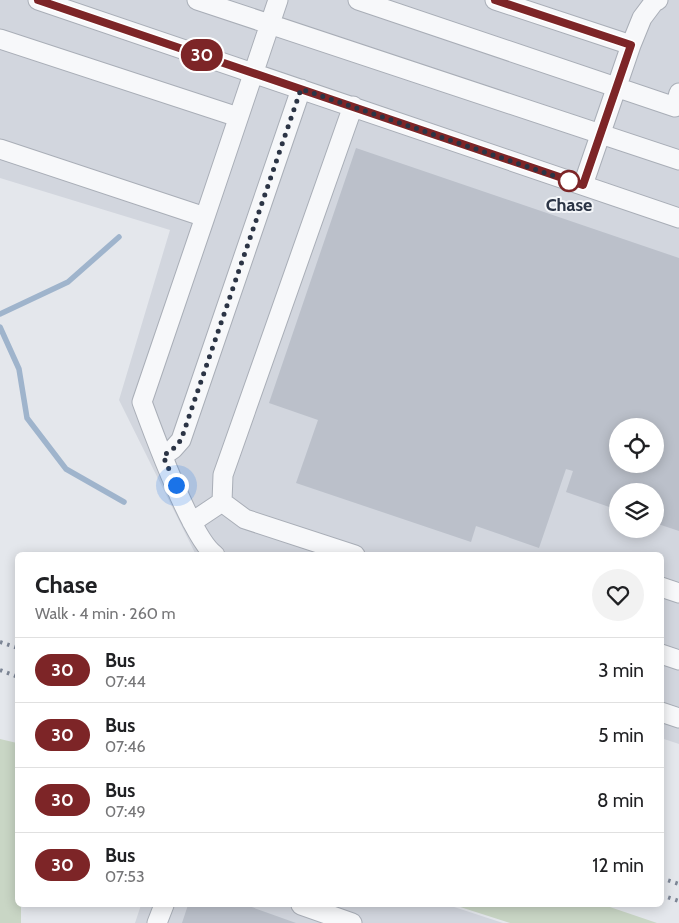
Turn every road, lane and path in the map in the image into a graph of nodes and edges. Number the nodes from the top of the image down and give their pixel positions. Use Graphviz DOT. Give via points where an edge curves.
graph roads {
  1 [pos="38,0"];
  2 [pos="196,0"];
  3 [pos="278,0"];
  4 [pos="358,0"];
  5 [pos="496,0"];
  6 [pos="658,0"];
  7 [pos="270,23"];
  8 [pos="0,39"];
  9 [pos="631,45"];
  10 [pos="253,73"];
  11 [pos="616,87"];
  12 [pos="301,89"];
  13 [pos="678,103"];
  14 [pos="353,106"];
  15 [pos="238,117"];
  16 [pos="600,133"];
  17 [pos="0,149"];
  18 [pos="679,160"];
  19 [pos="583,185"];
  20 [pos="205,217"];
  21 [pos="679,218"];
  22 [pos="163,456"];
  23 [pos="222,502"];
  24 [pos="192,522"];
  25 [pos="212,552"];
  26 [pos="346,552"];
  27 [pos="664,588"];
  28 [pos="679,593"];
  29 [pos="664,655"];
  30 [pos="679,660"];
  31 [pos="664,713"];
  32 [pos="679,718"];
  33 [pos="163,907"];
  34 [pos="307,907"];
  35 [pos="157,923"];
  36 [pos="352,923"];
  1 -- 10 [label="lane"];
  2 -- 7 [label="lane"];
  3 -- 7 [label="lane"];
  4 -- 11 [label="lane"];
  5 -- 9 [label="lane"];
  6 -- 9 [label="lane" via="642,18"];
  7 -- 10 [label="lane"];
  7 -- 16 [label="lane"];
  8 -- 15 [label="lane"];
  9 -- 11 [label="lane"];
  10 -- 12 [label="lane"];
  10 -- 15 [label="lane"];
  11 -- 13 [label="lane"];
  11 -- 16 [label="lane"];
  12 -- 14 [label="lane"];
  12 -- 22 [label="lane" via="181,440"];
  14 -- 19 [label="lane"];
  14 -- 23 [label="lane" via="223,475"];
  15 -- 20 [label="lane"];
  16 -- 18 [label="lane"];
  16 -- 19 [label="lane"];
  17 -- 20 [label="lane"];
  19 -- 21 [label="lane"];
  20 -- 22 [label="lane" via="142,402"];
  22 -- 24 [label="lane"];
  23 -- 24 [label="lane"];
  23 -- 26 [label="lane" via="245,520"];
  24 -- 25 [label="lane" via="204,545"];
  27 -- 28 [label="lane"];
  29 -- 30 [label="lane"];
  31 -- 32 [label="lane"];
  33 -- 35 [label="lane"];
  34 -- 36 [label="lane"];
}
